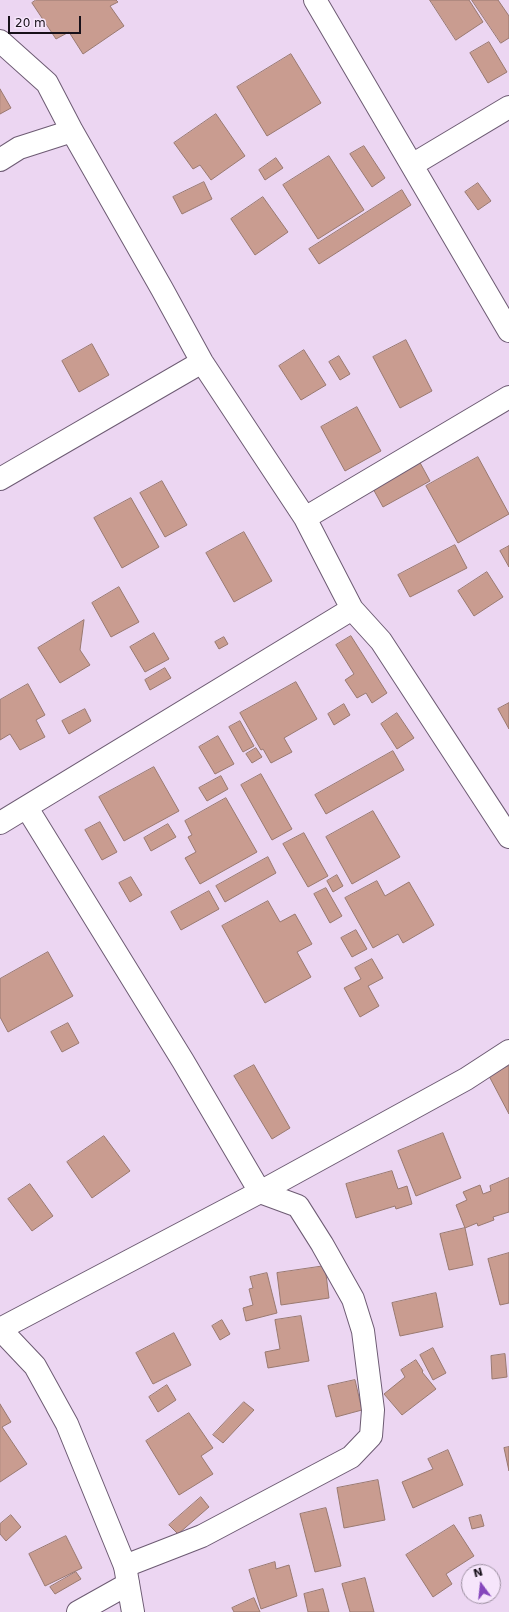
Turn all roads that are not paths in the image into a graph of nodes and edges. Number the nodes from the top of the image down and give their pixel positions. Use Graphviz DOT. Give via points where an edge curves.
graph roads {
  1 [pos="314,0"];
  2 [pos="0,41"];
  3 [pos="509,107"];
  4 [pos="72,131"];
  5 [pos="0,160"];
  6 [pos="412,165"];
  7 [pos="509,331"];
  8 [pos="202,362"];
  9 [pos="509,397"];
  10 [pos="0,479"];
  11 [pos="305,518"];
  12 [pos="352,609"];
  13 [pos="27,808"];
  14 [pos="0,823"];
  15 [pos="509,837"];
  16 [pos="509,1051"];
  17 [pos="260,1192"];
  18 [pos="0,1329"];
  19 [pos="126,1575"];
  20 [pos="78,1612"];
  21 [pos="133,1612"];
  1 -- 6 [label="street"];
  2 -- 4 [label="street" via="47,83"];
  3 -- 6 [label="street"];
  4 -- 5 [label="street" via="20,148"];
  4 -- 8 [label="street"];
  6 -- 7 [label="street"];
  8 -- 10 [label="street"];
  8 -- 11 [label="street"];
  9 -- 11 [label="street"];
  11 -- 12 [label="street"];
  12 -- 13 [label="street"];
  12 -- 15 [label="street" via="381,641"];
  13 -- 14 [label="street"];
  13 -- 17 [label="street" via="183,1061"];
  16 -- 17 [label="street" via="466,1079"];
  17 -- 18 [label="street"];
  17 -- 19 [label="street" via="298,1206 353,1299 365,1344 373,1410 371,1436 351,1458"];
  18 -- 19 [label="street" via="35,1366 67,1424"];
  19 -- 20 [label="street"];
  19 -- 21 [label="street"];
}
